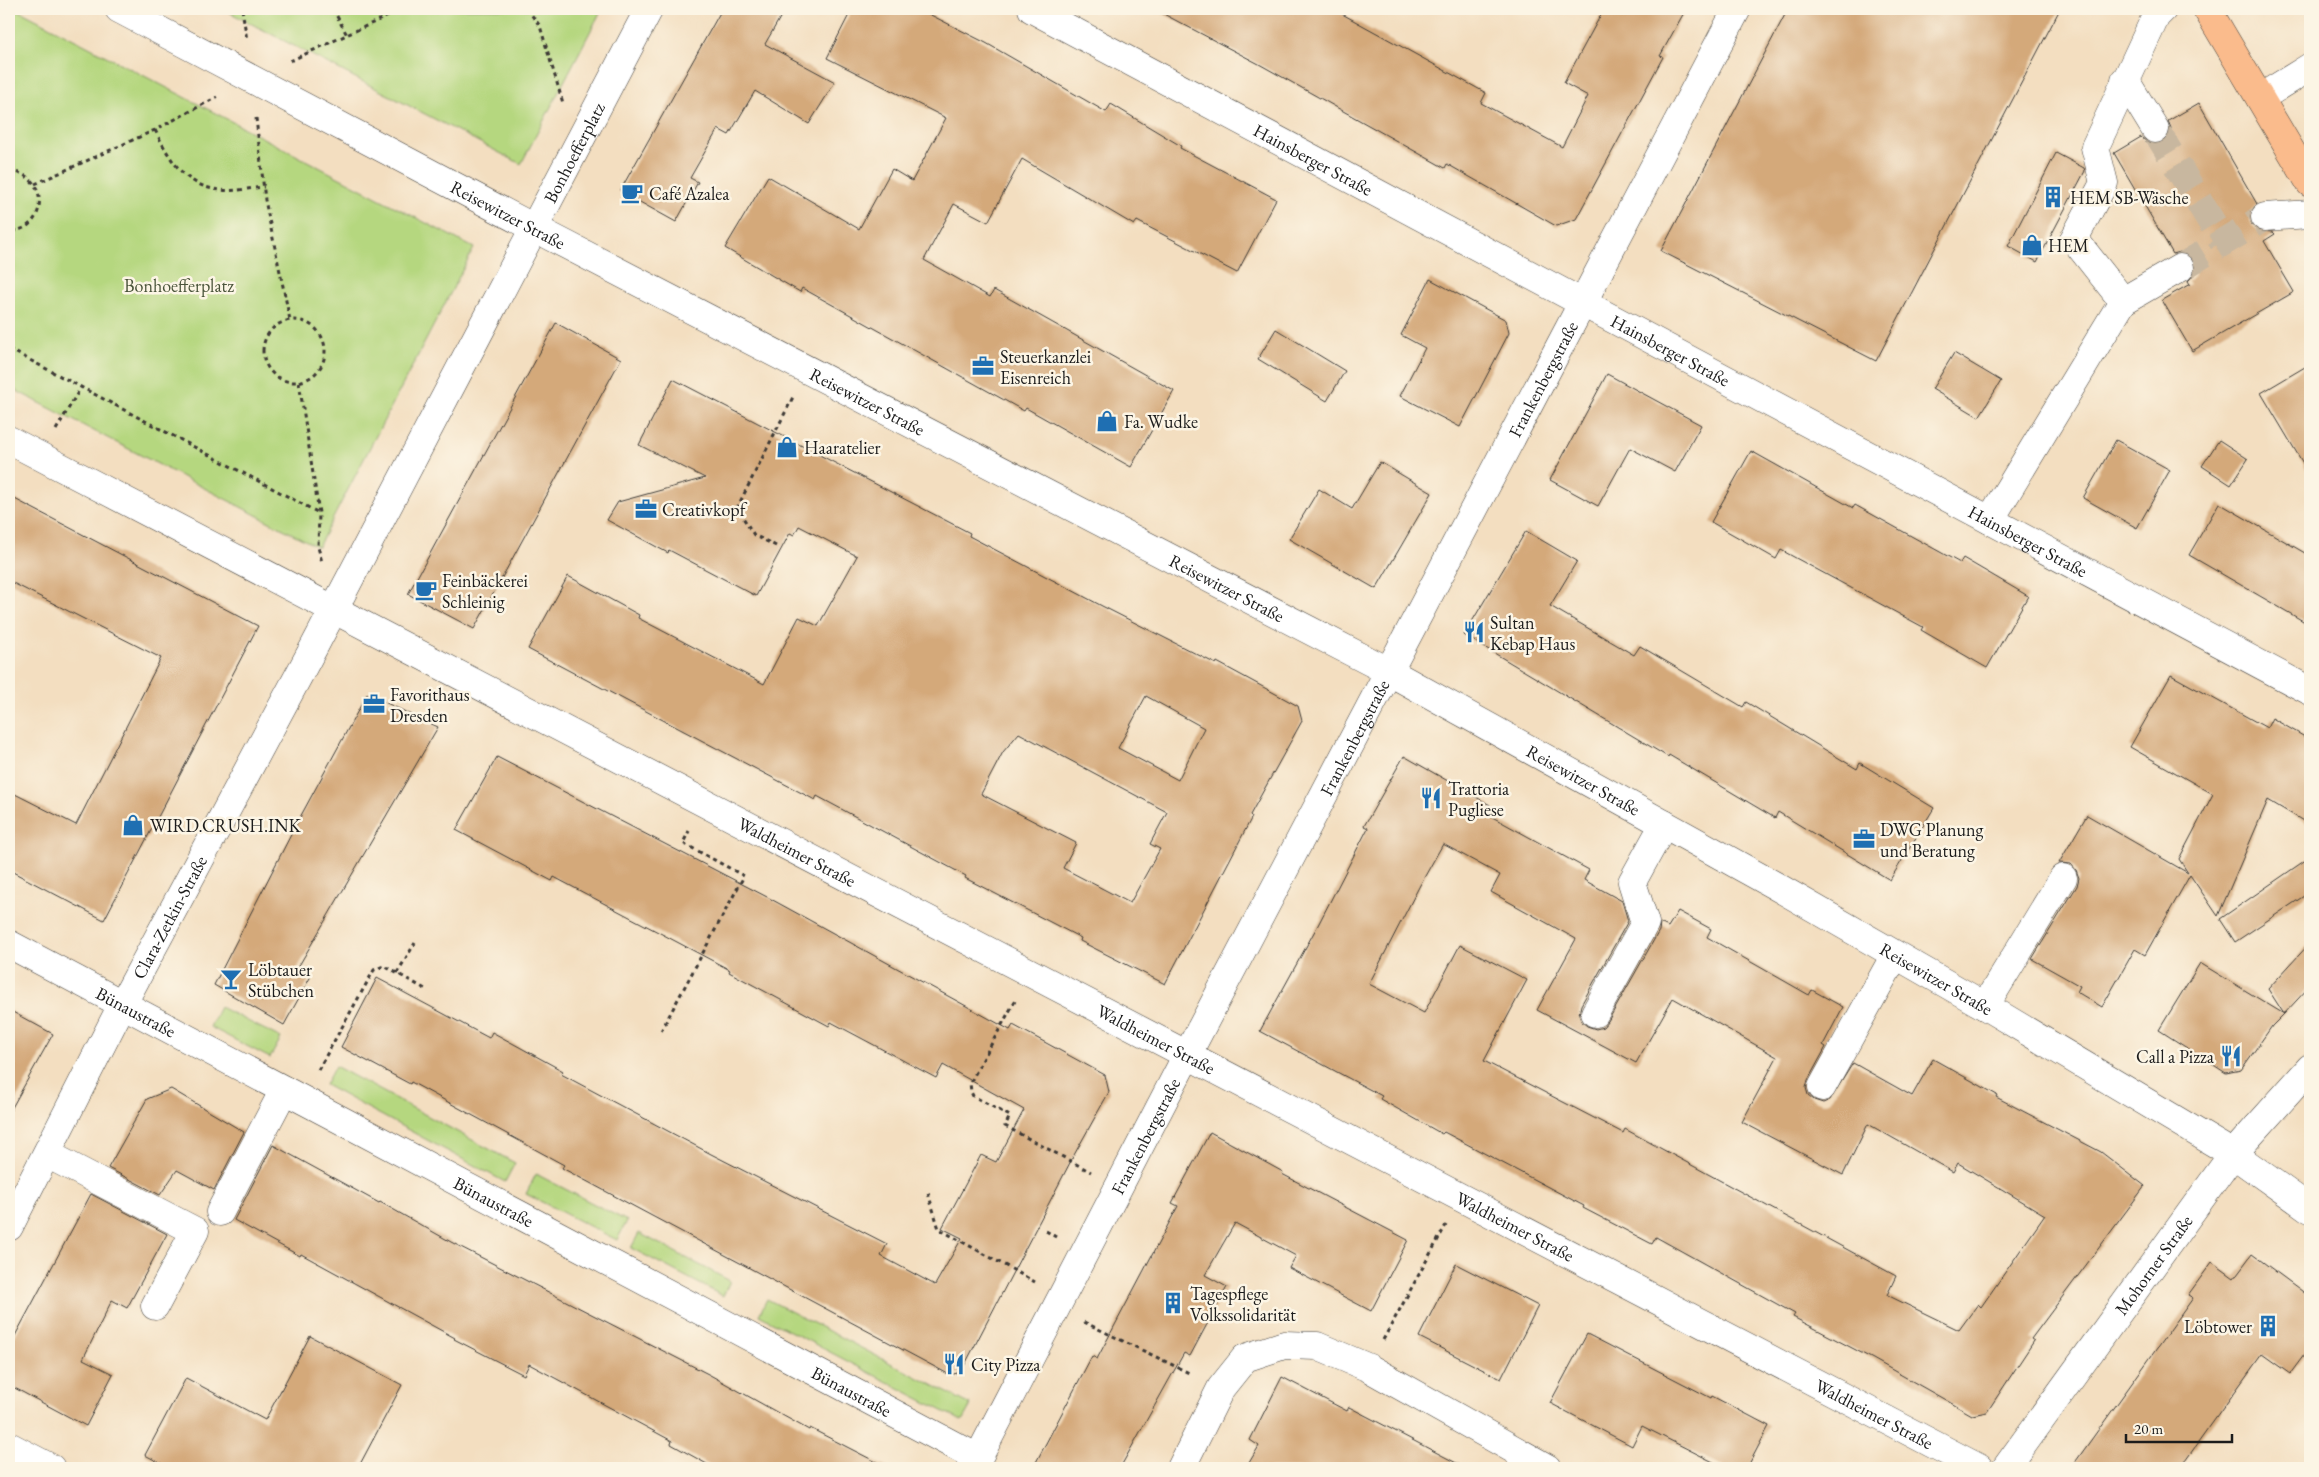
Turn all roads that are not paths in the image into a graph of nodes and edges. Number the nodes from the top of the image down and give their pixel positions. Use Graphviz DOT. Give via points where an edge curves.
graph roads {
  1 [pos="119,9"];
  2 [pos="649,9"];
  3 [pos="1032,9"];
  4 [pos="1737,9"];
  5 [pos="2163,9"];
  6 [pos="2207,9"];
  7 [pos="2310,67"];
  8 [pos="2125,80"];
  9 [pos="2260,98"];
  10 [pos="2155,129"];
  11 [pos="2310,184"];
  12 [pos="2310,214"];
  13 [pos="2265,217"];
  14 [pos="534,228"];
  15 [pos="2180,268"];
  16 [pos="2123,301"];
  17 [pos="1582,302"];
  18 [pos="9,440"];
  19 [pos="1990,520"];
  20 [pos="333,610"];
  21 [pos="1388,671"];
  22 [pos="2310,691"];
  23 [pos="1664,824"];
  24 [pos="2063,878"];
  25 [pos="9,944"];
  26 [pos="1895,955"];
  27 [pos="122,1005"];
  28 [pos="1984,1006"];
  29 [pos="1595,1013"];
  30 [pos="1187,1055"];
  31 [pos="2310,1068"];
  32 [pos="1822,1087"];
  33 [pos="293,1095"];
  34 [pos="47,1154"];
  35 [pos="2233,1154"];
  36 [pos="2310,1209"];
  37 [pos="220,1212"];
  38 [pos="9,1227"];
  39 [pos="155,1306"];
  40 [pos="9,1446"];
  41 [pos="976,1463"];
  42 [pos="51,1468"];
  43 [pos="1181,1468"];
  44 [pos="1547,1468"];
  45 [pos="1979,1468"];
  46 [pos="2006,1468"];
  1 -- 14 [label="street, Reisewitzer Straße"];
  2 -- 14 [label="street, Bonhoefferplatz"];
  3 -- 17 [label="street, Hainsberger Straße"];
  4 -- 17 [label="street, Frankenbergstraße"];
  5 -- 8 [label="street" via="2156,16"];
  6 -- 9 [label="main road"];
  7 -- 9 [label="street"];
  8 -- 10 [label="street"];
  8 -- 16 [label="street" via="2095,147 2104,182 2074,239"];
  9 -- 11 [label="main road"];
  12 -- 13 [label="street"];
  14 -- 20 [label="street, Bonhoefferplatz"];
  14 -- 21 [label="street, Reisewitzer Straße"];
  15 -- 16 [label="street"];
  16 -- 19 [label="street"];
  17 -- 19 [label="street, Hainsberger Straße"];
  17 -- 21 [label="street, Frankenbergstraße"];
  18 -- 20 [label="street"];
  19 -- 22 [label="street, Hainsberger Straße"];
  20 -- 27 [label="street, Clara-Zetkin-Straße"];
  20 -- 30 [label="street, Waldheimer Straße"];
  21 -- 23 [label="street, Reisewitzer Straße"];
  21 -- 30 [label="street, Frankenbergstraße"];
  23 -- 26 [label="street, Reisewitzer Straße"];
  23 -- 29 [label="street" via="1632,882 1645,923"];
  24 -- 28 [label="street"];
  25 -- 27 [label="street, Bünaustraße"];
  26 -- 28 [label="street, Reisewitzer Straße"];
  26 -- 32 [label="street"];
  27 -- 33 [label="street, Bünaustraße"];
  27 -- 34 [label="street, Clara-Zetkin-Straße"];
  28 -- 35 [label="street, Reisewitzer Straße"];
  30 -- 41 [label="street, Frankenbergstraße"];
  30 -- 45 [label="street, Waldheimer Straße"];
  31 -- 35 [label="street, Mohorner Straße"];
  33 -- 37 [label="street"];
  33 -- 41 [label="street, Bünaustraße"];
  34 -- 38 [label="street, Clara-Zetkin-Straße"];
  34 -- 39 [label="street" via="195,1231"];
  35 -- 36 [label="street, Reisewitzer Straße"];
  35 -- 46 [label="street, Mohorner Straße"];
  40 -- 42 [label="street"];
  43 -- 44 [label="street" via="1221,1388 1245,1358 1284,1345 1317,1346 1369,1368"];
}
